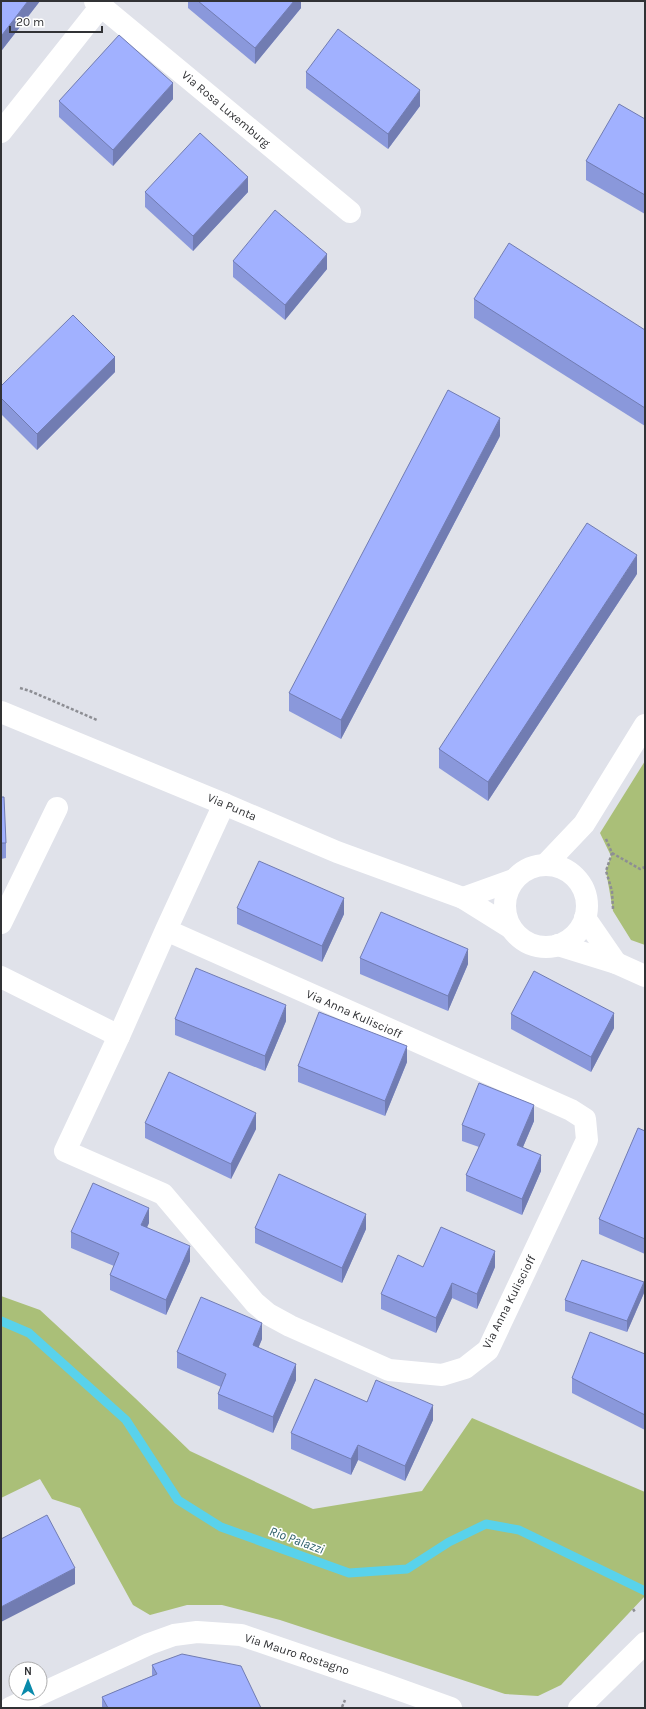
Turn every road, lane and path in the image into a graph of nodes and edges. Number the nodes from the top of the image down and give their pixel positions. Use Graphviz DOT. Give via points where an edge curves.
graph roads {
  1 [pos="98,4"];
  2 [pos="1,132"];
  3 [pos="350,212"];
  4 [pos="15,687"];
  5 [pos="1,712"];
  6 [pos="103,722"];
  7 [pos="645,725"];
  8 [pos="224,804"];
  9 [pos="56,808"];
  10 [pos="584,824"];
  11 [pos="612,853"];
  12 [pos="545,864"];
  13 [pos="645,867"];
  14 [pos="573,874"];
  15 [pos="513,880"];
  16 [pos="463,898"];
  17 [pos="613,911"];
  18 [pos="585,918"];
  19 [pos="1,923"];
  20 [pos="511,928"];
  21 [pos="166,930"];
  22 [pos="558,945"];
  23 [pos="616,963"];
  24 [pos="645,976"];
  25 [pos="1,977"];
  26 [pos="119,1036"];
  27 [pos="632,1609"];
  28 [pos="635,1612"];
  29 [pos="645,1643"];
  30 [pos="10,1708"];
  31 [pos="451,1708"];
  32 [pos="579,1708"];
  1 -- 2 [label="street, Via Rosa Luxemburg"];
  1 -- 3 [label="street, Via Rosa Luxemburg"];
  4 -- 6 [label="path"];
  5 -- 8 [label="street, Via Punta"];
  7 -- 10 [label="street"];
  8 -- 16 [label="street, Via Punta" via="337,852"];
  8 -- 21 [label="street, Via Anna Kuliscioff"];
  9 -- 19 [label="street"];
  10 -- 11 [label="path" via="604,834"];
  10 -- 12 [label="street"];
  10 -- 14 [label="street"];
  11 -- 13 [label="path" via="640,869"];
  11 -- 17 [label="path" via="606,871 612,891"];
  12 -- 14 [label="street"];
  12 -- 15 [label="street" via="522,872"];
  14 -- 18 [label="street, Via Punta" via="586,895"];
  15 -- 16 [label="street"];
  15 -- 20 [label="street" via="505,904"];
  16 -- 20 [label="street, Via Punta"];
  18 -- 22 [label="street, Via Punta" via="579,930 570,939"];
  18 -- 23 [label="street"];
  20 -- 22 [label="street, Via Punta" via="518,936 537,946"];
  21 -- 26 [label="street, Via Anna Kuliscioff"];
  21 -- 26 [label="street, Via Anna Kuliscioff" via="571,1110 585,1119 587,1140 488,1350 465,1368 442,1375 389,1370 290,1326 268,1314 255,1303 163,1194 65,1151"];
  22 -- 23 [label="street, Via Punta"];
  23 -- 24 [label="street, Via Punta"];
  25 -- 26 [label="street"];
  27 -- 28 [label="path"];
  29 -- 32 [label="street"];
  30 -- 31 [label="street, Via Mauro Rostagno" via="149,1644 174,1635 197,1632 241,1635"];
}
